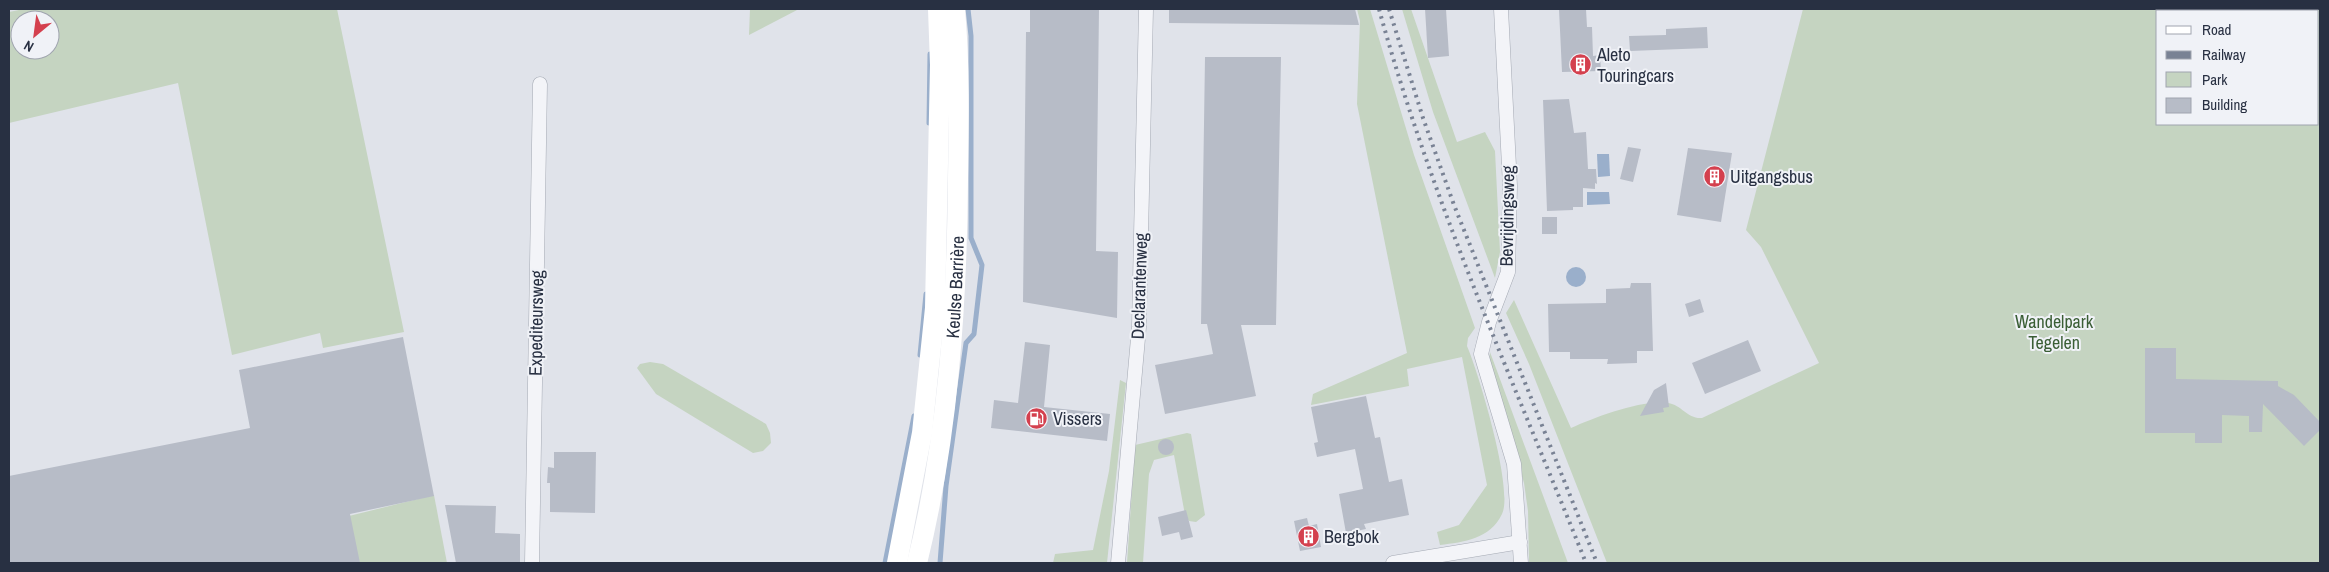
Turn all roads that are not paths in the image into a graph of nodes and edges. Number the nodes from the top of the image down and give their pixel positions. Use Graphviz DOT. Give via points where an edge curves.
graph roads {
  1 [pos="938,9"];
  2 [pos="955,9"];
  3 [pos="1146,9"];
  4 [pos="1501,9"];
  5 [pos="540,84"];
  6 [pos="1520,542"];
  7 [pos="532,563"];
  8 [pos="896,563"];
  9 [pos="920,563"];
  10 [pos="1118,563"];
  11 [pos="1393,563"];
  12 [pos="1521,563"];
  1 -- 8 [label="main road, Keulse Barrière" via="940,65 935,308 922,433"];
  2 -- 9 [label="main road, Keulse Barrière" via="960,64 958,253 940,453"];
  3 -- 10 [label="street, Declarantenweg" via="1139,327"];
  4 -- 6 [label="street, Bevrijdingsweg" via="1510,186 1508,272 1481,354 1514,464"];
  5 -- 7 [label="street, Expediteursweg"];
  6 -- 11 [label="street"];
  6 -- 12 [label="street, Bevrijdingsweg"];
}
